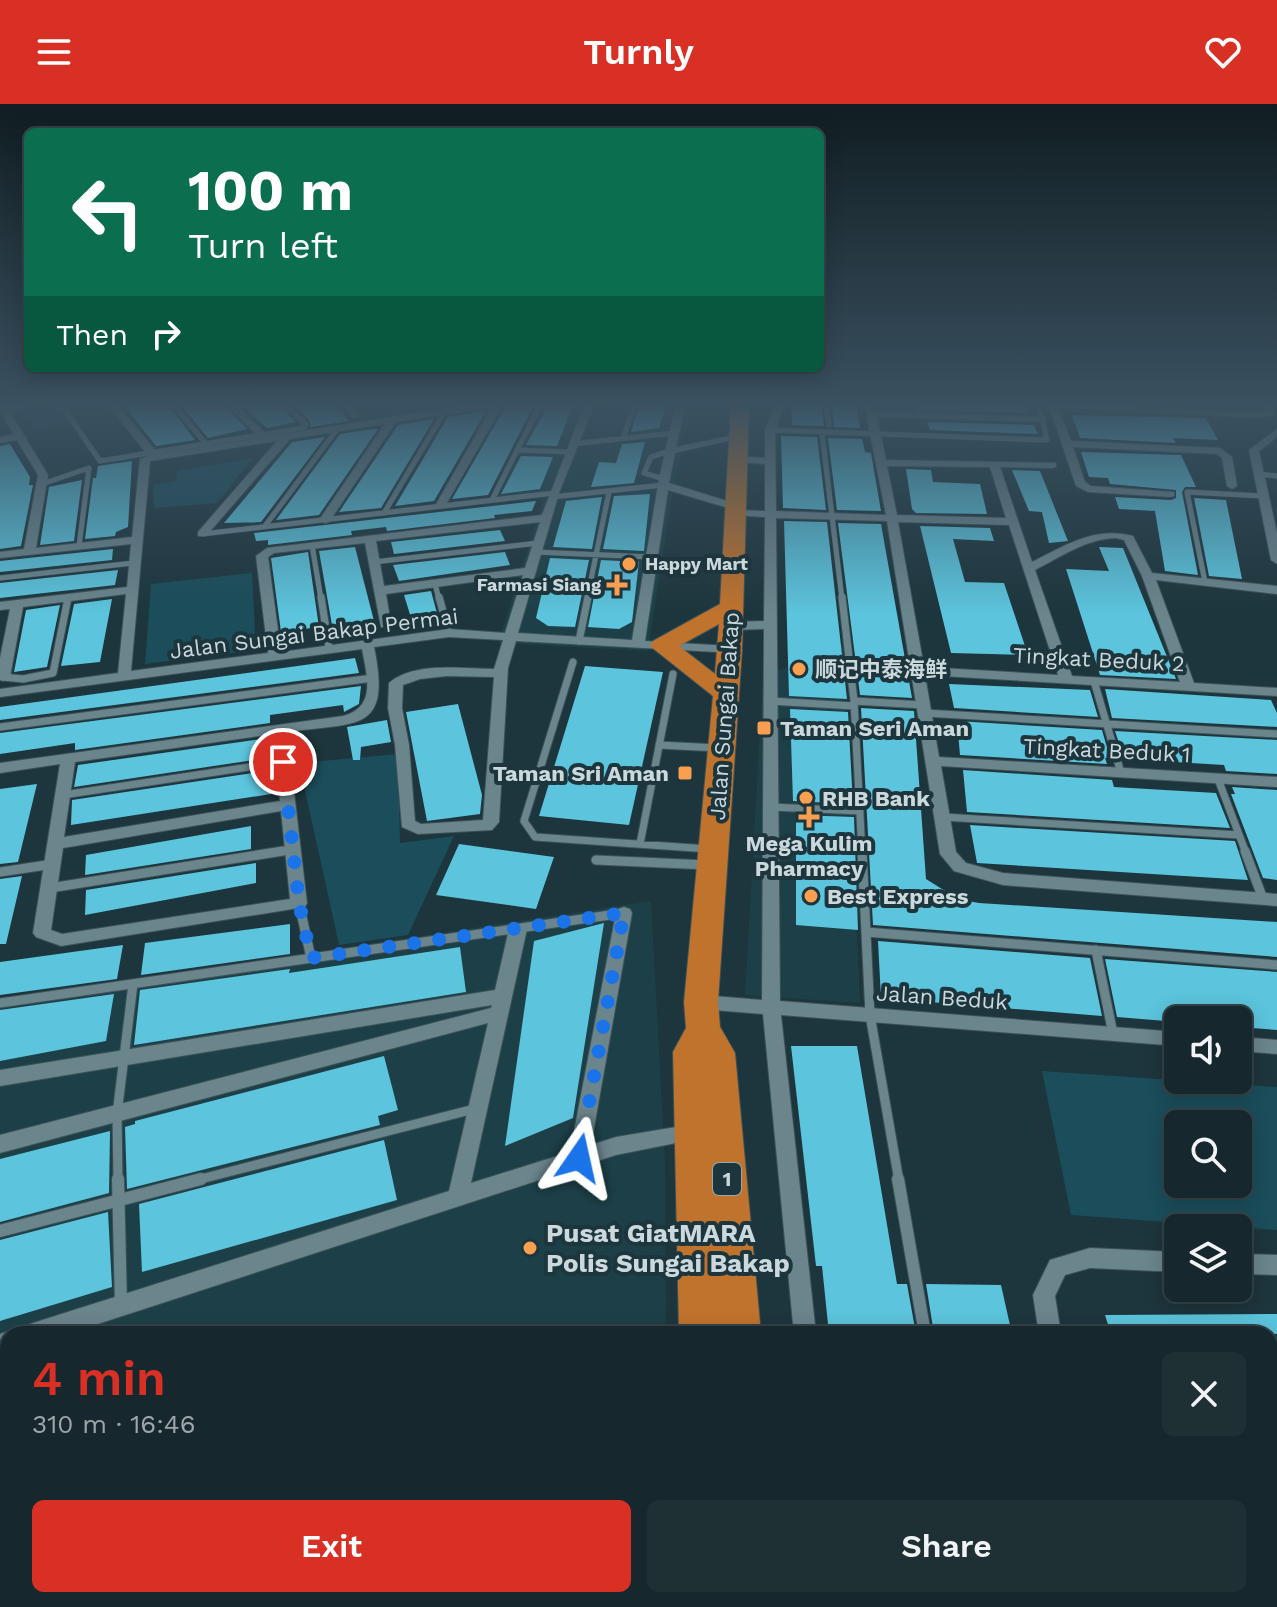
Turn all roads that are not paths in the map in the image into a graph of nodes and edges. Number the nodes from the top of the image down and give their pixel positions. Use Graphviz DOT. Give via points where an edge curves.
graph roads {
  1 [pos="39,473"];
  2 [pos="69,473"];
  3 [pos="88,473"];
  4 [pos="143,473"];
  5 [pos="255,473"];
  6 [pos="304,473"];
  7 [pos="357,473"];
  8 [pos="408,473"];
  9 [pos="459,473"];
  10 [pos="505,473"];
  11 [pos="561,473"];
  12 [pos="644,473"];
  13 [pos="665,473"];
  14 [pos="737,473"];
  15 [pos="770,473"];
  16 [pos="826,473"];
  17 [pos="883,473"];
  18 [pos="997,473"];
  19 [pos="1076,473"];
  20 [pos="1230,473"];
  21 [pos="1258,474"];
  22 [pos="1277,476"];
  23 [pos="42,480"];
  24 [pos="663,482"];
  25 [pos="1232,486"];
  26 [pos="609,492"];
  27 [pos="1170,494"];
  28 [pos="553,495"];
  29 [pos="1263,496"];
  30 [pos="492,500"];
  31 [pos="440,506"];
  32 [pos="736,510"];
  33 [pos="384,513"];
  34 [pos="770,514"];
  35 [pos="830,516"];
  36 [pos="546,518"];
  37 [pos="892,518"];
  38 [pos="325,520"];
  39 [pos="1013,522"];
  40 [pos="265,526"];
  41 [pos="202,534"];
  42 [pos="370,539"];
  43 [pos="135,540"];
  44 [pos="1275,542"];
  45 [pos="312,545"];
  46 [pos="79,546"];
  47 [pos="537,547"];
  48 [pos="29,552"];
  49 [pos="0,555"];
  50 [pos="596,555"];
  51 [pos="651,557"];
  52 [pos="1277,560"];
  53 [pos="374,562"];
  54 [pos="133,563"];
  55 [pos="1029,568"];
  56 [pos="529,571"];
  57 [pos="1148,576"];
  58 [pos="0,578"];
  59 [pos="1205,582"];
  60 [pos="435,584"];
  61 [pos="131,590"];
  62 [pos="1277,590"];
  63 [pos="378,591"];
  64 [pos="68,598"];
  65 [pos="17,604"];
  66 [pos="0,606"];
  67 [pos="385,624"];
  68 [pos="770,625"];
  69 [pos="731,627"];
  70 [pos="449,633"];
  71 [pos="510,637"];
  72 [pos="579,641"];
  73 [pos="367,643"];
  74 [pos="650,645"];
  75 [pos="329,648"];
  76 [pos="275,655"];
  77 [pos="573,662"];
  78 [pos="918,671"];
  79 [pos="500,673"];
  80 [pos="673,674"];
  81 [pos="124,676"];
  82 [pos="3,677"];
  83 [pos="373,678"];
  84 [pos="1066,679"];
  85 [pos="1094,681"];
  86 [pos="1188,686"];
  87 [pos="1277,692"];
  88 [pos="0,693"];
  89 [pos="727,693"];
  90 [pos="770,701"];
  91 [pos="854,704"];
  92 [pos="924,709"];
  93 [pos="1106,723"];
  94 [pos="0,727"];
  95 [pos="279,728"];
  96 [pos="1277,734"];
  97 [pos="659,745"];
  98 [pos="722,748"];
  99 [pos="68,758"];
  100 [pos="933,761"];
  101 [pos="283,762"];
  102 [pos="0,768"];
  103 [pos="1121,773"];
  104 [pos="1218,779"];
  105 [pos="1277,782"];
  106 [pos="63,795"];
  107 [pos="288,805"];
  108 [pos="771,807"];
  109 [pos="860,811"];
  110 [pos="943,817"];
  111 [pos="1239,835"];
  112 [pos="56,844"];
  113 [pos="640,844"];
  114 [pos="293,849"];
  115 [pos="713,857"];
  116 [pos="596,860"];
  117 [pos="53,864"];
  118 [pos="0,872"];
  119 [pos="49,888"];
  120 [pos="1270,899"];
  121 [pos="299,903"];
  122 [pos="624,913"];
  123 [pos="518,929"];
  124 [pos="866,932"];
  125 [pos="1096,950"];
  126 [pos="311,958"];
  127 [pos="1277,965"];
  128 [pos="133,984"];
  129 [pos="0,1003"];
  130 [pos="501,1005"];
  131 [pos="771,1007"];
  132 [pos="702,1015"];
  133 [pos="870,1015"];
  134 [pos="1113,1034"];
  135 [pos="1164,1038"];
  136 [pos="1252,1045"];
  137 [pos="1277,1047"];
  138 [pos="124,1058"];
  139 [pos="0,1078"];
  140 [pos="478,1108"];
  141 [pos="117,1114"];
  142 [pos="694,1132"];
  143 [pos="0,1144"];
  144 [pos="579,1158"];
  145 [pos="458,1197"];
  146 [pos="119,1198"];
  147 [pos="0,1231"];
  148 [pos="1164,1261"];
  149 [pos="1252,1264"];
  150 [pos="1277,1265"];
  151 [pos="121,1306"];
  152 [pos="58,1326"];
  153 [pos="700,1326"];
  154 [pos="739,1326"];
  155 [pos="804,1326"];
  156 [pos="924,1326"];
  157 [pos="1049,1326"];
  1 -- 23 [label="street"];
  2 -- 23 [label="lane"];
  3 -- 46 [label="lane"];
  4 -- 43 [label="street"];
  5 -- 41 [label="street"];
  6 -- 40 [label="lane"];
  7 -- 38 [label="street"];
  8 -- 33 [label="lane"];
  9 -- 31 [label="street"];
  10 -- 30 [label="lane"];
  11 -- 28 [label="street"];
  12 -- 24 [label="lane"];
  13 -- 24 [label="street"];
  14 -- 32 [label="highway, Jalan Sungai Bakap / 1"];
  15 -- 34 [label="street"];
  16 -- 35 [label="lane"];
  17 -- 37 [label="street"];
  18 -- 39 [label="street"];
  19 -- 27 [label="street" via="1088,489"];
  20 -- 25 [label="street"];
  21 -- 22 [label="lane"];
  21 -- 29 [label="street"];
  23 -- 48 [label="street"];
  24 -- 26 [label="lane"];
  24 -- 32 [label="street"];
  24 -- 51 [label="street"];
  26 -- 28 [label="lane"];
  26 -- 50 [label="lane"];
  28 -- 30 [label="lane"];
  28 -- 36 [label="street"];
  29 -- 44 [label="street"];
  29 -- 59 [label="lane" via="1187,492"];
  30 -- 31 [label="lane"];
  31 -- 33 [label="lane"];
  32 -- 34 [label="street"];
  32 -- 69 [label="highway, Jalan Sungai Bakap / 1"];
  33 -- 38 [label="lane"];
  34 -- 35 [label="street"];
  34 -- 68 [label="street"];
  35 -- 37 [label="street"];
  35 -- 91 [label="lane"];
  36 -- 42 [label="street"];
  36 -- 47 [label="street"];
  37 -- 39 [label="street"];
  37 -- 78 [label="street"];
  38 -- 40 [label="lane"];
  39 -- 55 [label="street"];
  40 -- 41 [label="lane"];
  42 -- 45 [label="street"];
  42 -- 53 [label="street"];
  43 -- 46 [label="street"];
  43 -- 54 [label="street"];
  44 -- 52 [label="street"];
  45 -- 75 [label="lane"];
  45 -- 76 [label="street" via="262,556"];
  46 -- 48 [label="street"];
  47 -- 50 [label="lane"];
  47 -- 53 [label="lane"];
  47 -- 56 [label="street"];
  48 -- 49 [label="street"];
  50 -- 51 [label="lane"];
  50 -- 72 [label="lane"];
  51 -- 74 [label="street"];
  53 -- 63 [label="street"];
  54 -- 58 [label="lane"];
  54 -- 61 [label="street"];
  55 -- 57 [label="street" via="1114,532 1129,538"];
  55 -- 84 [label="street"];
  56 -- 60 [label="street"];
  56 -- 71 [label="street"];
  57 -- 59 [label="street"];
  57 -- 86 [label="street"];
  59 -- 62 [label="street"];
  60 -- 63 [label="street"];
  60 -- 70 [label="lane"];
  61 -- 64 [label="street"];
  61 -- 81 [label="street"];
  63 -- 67 [label="street"];
  64 -- 65 [label="street"];
  64 -- 82 [label="lane" via="53,673"];
  65 -- 66 [label="street"];
  65 -- 82 [label="street"];
  68 -- 69 [label="street, Jalan Sungai Bakap Permai"];
  68 -- 90 [label="street"];
  69 -- 74 [label="highway"];
  69 -- 74 [label="street, Jalan Sungai Bakap Permai"];
  69 -- 89 [label="highway, Jalan Sungai Bakap / 1"];
  70 -- 71 [label="street, Jalan Sungai Bakap Permai"];
  70 -- 73 [label="street, Jalan Sungai Bakap Permai"];
  71 -- 72 [label="street, Jalan Sungai Bakap Permai"];
  71 -- 79 [label="street"];
  72 -- 74 [label="street, Jalan Sungai Bakap Permai"];
  73 -- 75 [label="street, Jalan Sungai Bakap Permai"];
  73 -- 83 [label="street"];
  74 -- 89 [label="highway" via="687,662"];
  75 -- 76 [label="street, Jalan Sungai Bakap Permai"];
  76 -- 81 [label="street, Jalan Sungai Bakap Permai"];
  77 -- 113 [label="lane" via="524,821 535,837"];
  78 -- 84 [label="street, Tingkat Beduk 2"];
  78 -- 92 [label="street"];
  79 -- 79 [label="street" via="491,822 433,829 410,826 396,683 433,674"];
  80 -- 97 [label="lane"];
  81 -- 88 [label="street, Jalan Sungai Bakap Permai"];
  83 -- 94 [label="lane"];
  83 -- 95 [label="street" via="371,706 363,714"];
  84 -- 85 [label="street, Tingkat Beduk 2"];
  85 -- 86 [label="street, Tingkat Beduk 2"];
  85 -- 93 [label="lane"];
  86 -- 87 [label="street, Tingkat Beduk 2"];
  89 -- 98 [label="highway, Jalan Sungai Bakap / 1"];
  90 -- 91 [label="lane"];
  90 -- 108 [label="street"];
  91 -- 92 [label="lane"];
  91 -- 109 [label="lane"];
  92 -- 93 [label="lane"];
  92 -- 100 [label="street"];
  93 -- 96 [label="lane"];
  93 -- 103 [label="lane"];
  95 -- 99 [label="street"];
  95 -- 101 [label="street"];
  97 -- 98 [label="lane"];
  97 -- 113 [label="lane"];
  98 -- 115 [label="highway, Jalan Sungai Bakap / 1"];
  99 -- 102 [label="street"];
  99 -- 106 [label="street"];
  100 -- 103 [label="street, Tingkat Beduk 1"];
  100 -- 110 [label="street"];
  101 -- 106 [label="lane"];
  101 -- 107 [label="street"];
  103 -- 104 [label="street, Tingkat Beduk 1"];
  104 -- 105 [label="street, Tingkat Beduk 1"];
  104 -- 111 [label="lane"];
  106 -- 112 [label="street"];
  107 -- 112 [label="street"];
  107 -- 114 [label="street"];
  108 -- 109 [label="lane"];
  108 -- 131 [label="street"];
  109 -- 124 [label="lane"];
  110 -- 111 [label="lane"];
  110 -- 120 [label="street" via="948,854 960,867 979,874"];
  111 -- 120 [label="lane"];
  112 -- 117 [label="street"];
  113 -- 115 [label="lane"];
  114 -- 119 [label="lane"];
  114 -- 121 [label="street"];
  115 -- 116 [label="lane"];
  115 -- 132 [label="highway, Jalan Sungai Bakap / 1"];
  117 -- 118 [label="lane"];
  117 -- 119 [label="street"];
  119 -- 121 [label="street" via="42,933 61,940"];
  121 -- 126 [label="lane"];
  122 -- 123 [label="lane"];
  122 -- 144 [label="street"];
  123 -- 126 [label="lane"];
  123 -- 130 [label="street"];
  124 -- 125 [label="lane"];
  124 -- 133 [label="lane"];
  125 -- 127 [label="lane"];
  125 -- 134 [label="lane"];
  126 -- 128 [label="lane"];
  128 -- 129 [label="lane"];
  128 -- 138 [label="lane"];
  130 -- 138 [label="street"];
  130 -- 140 [label="street"];
  130 -- 141 [label="street"];
  131 -- 132 [label="street, Jalan Beduk"];
  131 -- 133 [label="street, Jalan Beduk"];
  131 -- 155 [label="street"];
  132 -- 142 [label="highway, Jalan Sungai Bakap / 1" via="691,1052"];
  132 -- 154 [label="highway, Jalan Sungai Bakap / 1" via="717,1053"];
  133 -- 134 [label="street, Jalan Beduk"];
  133 -- 156 [label="lane"];
  134 -- 135 [label="street, Jalan Beduk"];
  136 -- 137 [label="street"];
  138 -- 139 [label="street"];
  138 -- 141 [label="lane"];
  140 -- 145 [label="street"];
  140 -- 146 [label="lane"];
  141 -- 143 [label="street"];
  141 -- 146 [label="lane"];
  142 -- 144 [label="street"];
  142 -- 153 [label="highway, Jalan Sungai Bakap / 1"];
  144 -- 145 [label="street"];
  145 -- 151 [label="street"];
  146 -- 147 [label="lane"];
  146 -- 151 [label="lane"];
  148 -- 157 [label="street" via="1090,1258 1058,1267 1044,1295"];
  149 -- 150 [label="street"];
  151 -- 152 [label="street"];
}
